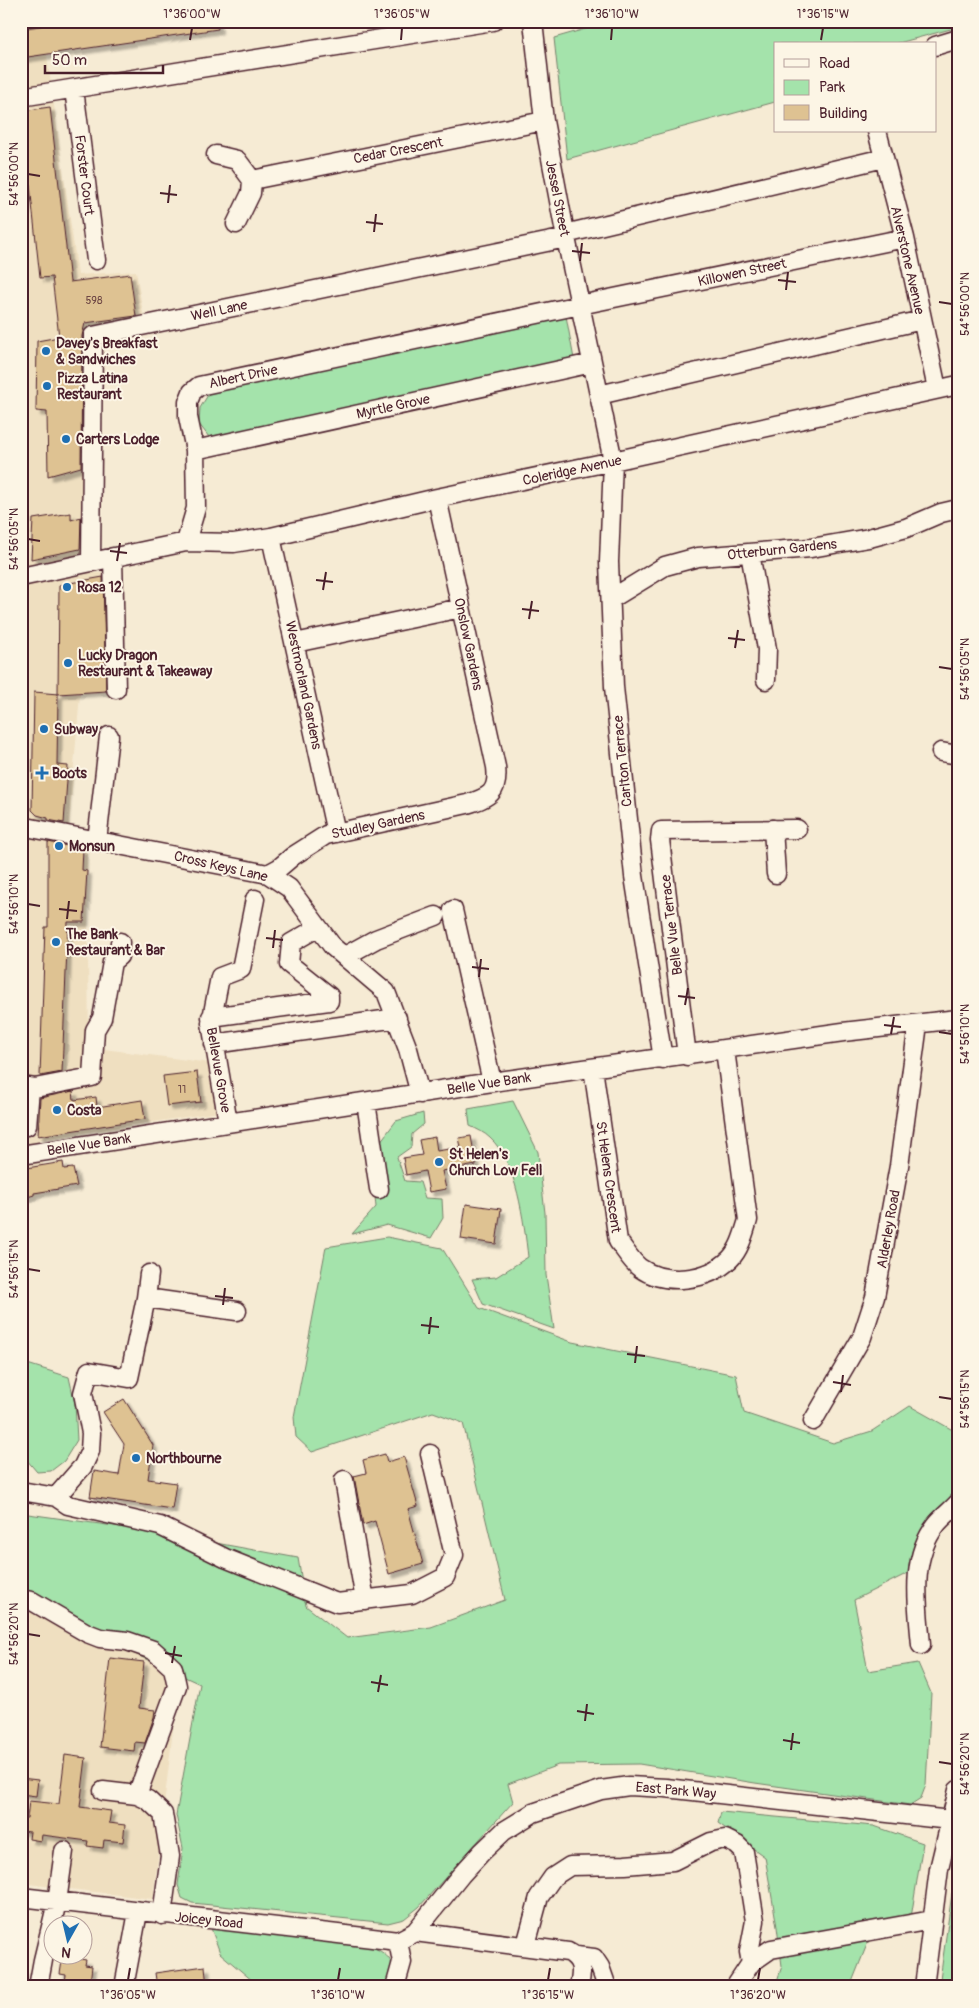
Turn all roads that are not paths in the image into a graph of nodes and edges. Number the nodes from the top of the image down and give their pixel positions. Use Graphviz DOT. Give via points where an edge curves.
graph roads {
  1 [pos="493,21"];
  2 [pos="533,21"];
  3 [pos="958,39"];
  4 [pos="936,46"];
  5 [pos="74,89"];
  6 [pos="21,97"];
  7 [pos="544,121"];
  8 [pos="877,132"];
  9 [pos="216,155"];
  10 [pos="884,158"];
  11 [pos="252,180"];
  12 [pos="236,224"];
  13 [pos="565,236"];
  14 [pos="905,238"];
  15 [pos="96,260"];
  16 [pos="580,305"];
  17 [pos="922,320"];
  18 [pos="592,362"];
  19 [pos="958,385"];
  20 [pos="937,389"];
  21 [pos="599,395"];
  22 [pos="194,450"];
  23 [pos="613,462"];
  24 [pos="437,498"];
  25 [pos="958,509"];
  26 [pos="271,537"];
  27 [pos="186,542"];
  28 [pos="750,554"];
  29 [pos="113,557"];
  30 [pos="91,562"];
  31 [pos="21,577"];
  32 [pos="611,599"];
  33 [pos="461,608"];
  34 [pos="295,643"];
  35 [pos="766,680"];
  36 [pos="116,689"];
  37 [pos="109,736"];
  38 [pos="495,790"];
  39 [pos="21,826"];
  40 [pos="773,829"];
  41 [pos="797,829"];
  42 [pos="336,833"];
  43 [pos="97,841"];
  44 [pos="268,874"];
  45 [pos="776,874"];
  46 [pos="255,899"];
  47 [pos="317,928"];
  48 [pos="120,942"];
  49 [pos="344,956"];
  50 [pos="210,1017"];
  51 [pos="397,1018"];
  52 [pos="958,1019"];
  53 [pos="918,1024"];
  54 [pos="214,1044"];
  55 [pos="726,1050"];
  56 [pos="687,1056"];
  57 [pos="663,1059"];
  58 [pos="594,1068"];
  59 [pos="492,1082"];
  60 [pos="26,1087"];
  61 [pos="420,1094"];
  62 [pos="366,1102"];
  63 [pos="228,1122"];
  64 [pos="27,1126"];
  65 [pos="21,1154"];
  66 [pos="379,1189"];
  67 [pos="149,1274"];
  68 [pos="146,1298"];
  69 [pos="237,1311"];
  70 [pos="813,1421"];
  71 [pos="430,1454"];
  72 [pos="344,1480"];
  73 [pos="21,1491"];
  74 [pos="56,1497"];
  75 [pos="958,1503"];
  76 [pos="21,1599"];
  77 [pos="364,1600"];
  78 [pos="921,1645"];
  79 [pos="958,1790"];
  80 [pos="103,1791"];
  81 [pos="136,1795"];
  82 [pos="953,1813"];
  83 [pos="64,1851"];
  84 [pos="21,1898"];
  85 [pos="57,1902"];
  86 [pos="138,1912"];
  87 [pos="162,1915"];
  88 [pos="932,1920"];
  89 [pos="415,1932"];
  90 [pos="398,1941"];
  91 [pos="526,1946"];
  92 [pos="576,1956"];
  93 [pos="751,1963"];
  94 [pos="38,1987"];
  95 [pos="124,1987"];
  96 [pos="396,1987"];
  97 [pos="579,1987"];
  98 [pos="607,1987"];
  99 [pos="735,1987"];
  100 [pos="924,1987"];
  1 -- 5 [label="street"];
  2 -- 7 [label="street, Jessel Street"];
  3 -- 4 [label="street"];
  5 -- 6 [label="street"];
  5 -- 15 [label="street, Forster Court"];
  7 -- 11 [label="street, Cedar Crescent"];
  7 -- 13 [label="street, Jessel Street"];
  8 -- 10 [label="street, Alverstone Avenue"];
  9 -- 11 [label="street" via="237,160"];
  10 -- 13 [label="street"];
  10 -- 14 [label="street, Alverstone Avenue"];
  11 -- 12 [label="street" via="251,194"];
  13 -- 16 [label="street, Jessel Street"];
  13 -- 30 [label="street, Well Lane" via="93,336"];
  14 -- 16 [label="street, Killowen Street"];
  14 -- 17 [label="street, Alverstone Avenue"];
  16 -- 18 [label="street, Jessel Street"];
  16 -- 22 [label="street, Albert Drive" via="199,386 188,402"];
  17 -- 20 [label="street, Alverstone Avenue"];
  17 -- 21 [label="street"];
  18 -- 21 [label="street, Jessel Street"];
  18 -- 22 [label="street, Myrtle Grove"];
  19 -- 20 [label="street, Coleridge Avenue"];
  20 -- 23 [label="street, Coleridge Avenue"];
  21 -- 23 [label="street, Jessel Street"];
  22 -- 27 [label="street, Albert Drive" via="196,508"];
  23 -- 24 [label="street, Coleridge Avenue"];
  23 -- 32 [label="street, Carlton Terrace" via="609,562"];
  24 -- 26 [label="street, Coleridge Avenue"];
  24 -- 33 [label="street, Onslow Gardens"];
  25 -- 28 [label="street, Otterburn Gardens" via="869,538"];
  26 -- 27 [label="street, Coleridge Avenue" via="234,543"];
  26 -- 34 [label="street, Westmorland Gardens"];
  27 -- 29 [label="street"];
  28 -- 32 [label="street, Otterburn Gardens" via="698,557 665,566"];
  28 -- 35 [label="street" via="767,649"];
  29 -- 30 [label="street"];
  29 -- 36 [label="street"];
  30 -- 31 [label="street"];
  32 -- 57 [label="street, Carlton Terrace" via="614,687 634,876"];
  33 -- 34 [label="street"];
  33 -- 38 [label="street, Onslow Gardens" via="496,768 498,780"];
  34 -- 42 [label="street, Westmorland Gardens"];
  37 -- 43 [label="street"];
  38 -- 42 [label="street, Studley Gardens" via="467,804"];
  39 -- 43 [label="street, Cross Keys Lane"];
  40 -- 41 [label="street"];
  40 -- 45 [label="street"];
  40 -- 56 [label="street, Belle Vue Terrace" via="661,831"];
  42 -- 44 [label="street, Studley Gardens" via="315,841"];
  43 -- 44 [label="street, Cross Keys Lane"];
  44 -- 47 [label="street, Cross Keys Lane" via="289,888"];
  46 -- 50 [label="street" via="241,969 220,977"];
  47 -- 49 [label="street, Cross Keys Lane"];
  47 -- 50 [label="street" via="291,943 289,964 329,996 329,1002"];
  48 -- 60 [label="street" via="119,956 112,962 102,1018 94,1030 92,1077"];
  49 -- 51 [label="street, Cross Keys Lane" via="386,992"];
  49 -- 59 [label="street" via="376,939 444,913"];
  50 -- 54 [label="street, Bellevue Grove"];
  51 -- 54 [label="street"];
  51 -- 61 [label="street, Cross Keys Lane"];
  52 -- 53 [label="street, Belle Vue Bank"];
  53 -- 55 [label="street, Belle Vue Bank"];
  53 -- 70 [label="street, Alderley Road" via="899,1166 876,1297 862,1336"];
  54 -- 63 [label="street, Bellevue Grove"];
  55 -- 56 [label="street, Belle Vue Bank"];
  55 -- 58 [label="street, St Helens Crescent" via="748,1220 731,1258 702,1276 659,1278 640,1268 618,1241"];
  56 -- 57 [label="street, Belle Vue Bank"];
  57 -- 58 [label="street, Belle Vue Bank"];
  58 -- 59 [label="street, Belle Vue Bank"];
  59 -- 61 [label="street, Belle Vue Bank"];
  60 -- 64 [label="street"];
  61 -- 62 [label="street, Belle Vue Bank"];
  62 -- 63 [label="street, Belle Vue Bank"];
  62 -- 66 [label="street"];
  63 -- 65 [label="street, Belle Vue Bank"];
  67 -- 68 [label="street"];
  68 -- 69 [label="street"];
  68 -- 74 [label="street" via="129,1378 89,1370 83,1393 91,1434 90,1451 83,1466"];
  71 -- 77 [label="street" via="454,1555 445,1577 412,1594"];
  72 -- 77 [label="street"];
  73 -- 74 [label="street"];
  74 -- 77 [label="street" via="68,1505 160,1526 225,1558 337,1603"];
  75 -- 78 [label="street" via="935,1526 920,1561 917,1581"];
  76 -- 81 [label="street" via="32,1601 87,1633 153,1650 173,1668 177,1686"];
  79 -- 82 [label="street"];
  80 -- 81 [label="street"];
  81 -- 87 [label="street" via="148,1800 163,1814 170,1856"];
  82 -- 88 [label="street" via="939,1869"];
  82 -- 89 [label="street, East Park Way" via="666,1788 629,1786 601,1790 533,1813 504,1831 461,1875"];
  83 -- 85 [label="street"];
  84 -- 85 [label="street, Joicey Road"];
  85 -- 86 [label="street, Joicey Road"];
  85 -- 94 [label="street"];
  86 -- 87 [label="street, Joicey Road"];
  86 -- 95 [label="street"];
  87 -- 90 [label="street, Joicey Road"];
  88 -- 93 [label="street" via="772,1949"];
  88 -- 100 [label="street"];
  89 -- 90 [label="street, East Park Way"];
  89 -- 91 [label="street"];
  90 -- 96 [label="street" via="402,1962"];
  91 -- 92 [label="street" via="564,1951"];
  91 -- 93 [label="street" via="539,1897 553,1877 570,1866 673,1861 711,1842 725,1839 744,1852 755,1921 749,1952"];
  92 -- 97 [label="street" via="582,1976"];
  92 -- 98 [label="street" via="594,1958"];
  93 -- 99 [label="street"];
}
